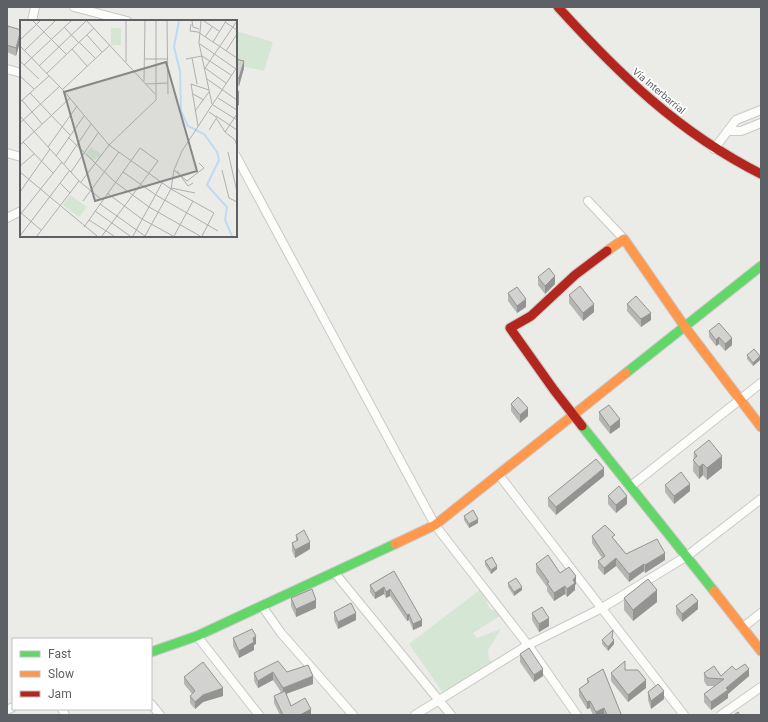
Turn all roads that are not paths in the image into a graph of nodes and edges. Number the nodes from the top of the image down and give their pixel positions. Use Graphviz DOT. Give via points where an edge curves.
graph roads {
  1 [pos="35,7"];
  2 [pos="74,7"];
  3 [pos="558,7"];
  4 [pos="32,20"];
  5 [pos="123,20"];
  6 [pos="7,69"];
  7 [pos="20,73"];
  8 [pos="761,110"];
  9 [pos="761,123"];
  10 [pos="728,131"];
  11 [pos="714,149"];
  12 [pos="7,153"];
  13 [pos="20,157"];
  14 [pos="237,158"];
  15 [pos="761,174"];
  16 [pos="588,200"];
  17 [pos="20,212"];
  18 [pos="7,218"];
  19 [pos="624,239"];
  20 [pos="761,266"];
  21 [pos="685,327"];
  22 [pos="761,383"];
  23 [pos="740,400"];
  24 [pos="575,415"];
  25 [pos="761,427"];
  26 [pos="499,474"];
  27 [pos="631,486"];
  28 [pos="761,499"];
  29 [pos="435,525"];
  30 [pos="686,556"];
  31 [pos="334,572"];
  32 [pos="262,606"];
  33 [pos="602,608"];
  34 [pos="761,613"];
  35 [pos="742,628"];
  36 [pos="197,636"];
  37 [pos="528,645"];
  38 [pos="761,651"];
  39 [pos="152,652"];
  40 [pos="761,687"];
  41 [pos="438,700"];
  42 [pos="152,705"];
  43 [pos="160,715"];
  44 [pos="259,715"];
  45 [pos="353,715"];
  46 [pos="415,715"];
  47 [pos="450,715"];
  48 [pos="577,715"];
  49 [pos="684,715"];
  50 [pos="721,715"];
  1 -- 4 [label="street"];
  2 -- 5 [label="street"];
  3 -- 11 [label="street, Vía Interbarrial" via="609,63 667,114"];
  6 -- 7 [label="street"];
  8 -- 10 [label="street" via="736,120"];
  9 -- 10 [label="street" via="741,131"];
  10 -- 11 [label="street"];
  11 -- 15 [label="street, Vía Interbarrial"];
  12 -- 13 [label="street"];
  14 -- 29 [label="street"];
  16 -- 19 [label="street"];
  17 -- 18 [label="street"];
  19 -- 21 [label="street"];
  19 -- 24 [label="street" via="575,275 531,316 510,328"];
  20 -- 21 [label="street"];
  21 -- 23 [label="street"];
  21 -- 24 [label="street"];
  22 -- 23 [label="street"];
  23 -- 25 [label="street"];
  23 -- 27 [label="street"];
  24 -- 26 [label="street"];
  24 -- 27 [label="street"];
  26 -- 29 [label="street"];
  26 -- 33 [label="street"];
  27 -- 30 [label="street"];
  28 -- 30 [label="street"];
  29 -- 31 [label="street"];
  29 -- 37 [label="street"];
  30 -- 33 [label="street"];
  30 -- 35 [label="street"];
  31 -- 32 [label="street"];
  31 -- 41 [label="street"];
  32 -- 36 [label="street"];
  32 -- 45 [label="street" via="281,633"];
  33 -- 37 [label="street"];
  33 -- 49 [label="street"];
  34 -- 35 [label="street"];
  35 -- 38 [label="street"];
  36 -- 39 [label="street"];
  36 -- 44 [label="street"];
  37 -- 41 [label="street"];
  37 -- 48 [label="street"];
  40 -- 50 [label="street"];
  41 -- 46 [label="street"];
  41 -- 47 [label="street"];
  42 -- 43 [label="street"];
}
